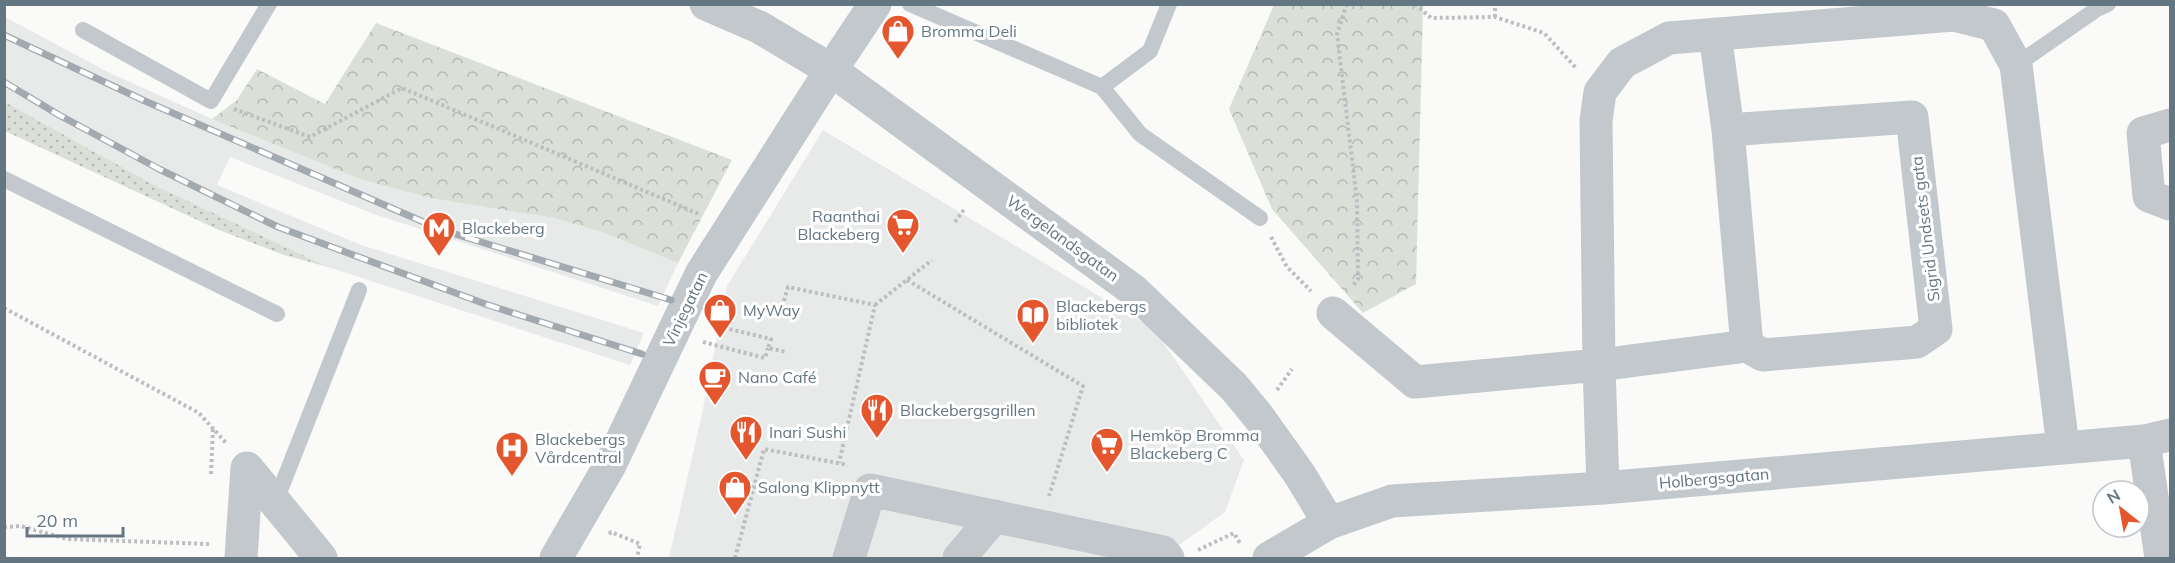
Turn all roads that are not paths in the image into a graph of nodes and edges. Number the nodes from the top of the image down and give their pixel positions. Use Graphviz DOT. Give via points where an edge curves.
graph roads {
  1 [pos="269,4"];
  2 [pos="706,4"];
  3 [pos="875,4"];
  4 [pos="910,4"];
  5 [pos="1169,4"];
  6 [pos="2108,4"];
  7 [pos="1979,13"];
  8 [pos="1728,24"];
  9 [pos="83,30"];
  10 [pos="2016,65"];
  11 [pos="831,70"];
  12 [pos="1102,87"];
  13 [pos="2170,125"];
  14 [pos="1728,130"];
  15 [pos="4,179"];
  16 [pos="2170,204"];
  17 [pos="1260,218"];
  18 [pos="359,290"];
  19 [pos="1333,313"];
  20 [pos="277,314"];
  21 [pos="1747,346"];
  22 [pos="1599,365"];
  23 [pos="2157,438"];
  24 [pos="2064,447"];
  25 [pos="1603,488"];
  26 [pos="275,503"];
  27 [pos="995,516"];
  28 [pos="1329,523"];
  29 [pos="242,552"];
  30 [pos="321,558"];
  31 [pos="556,558"];
  32 [pos="849,558"];
  33 [pos="959,558"];
  34 [pos="1168,558"];
  35 [pos="1269,558"];
  36 [pos="2161,558"];
  1 -- 9 [label="lane" via="211,101"];
  2 -- 11 [label="street, Wergelandsgatan" via="759,27"];
  3 -- 11 [label="street"];
  4 -- 12 [label="lane"];
  5 -- 12 [label="lane" via="1150,51"];
  6 -- 10 [label="lane"];
  7 -- 8 [label="street"];
  7 -- 10 [label="street" via="1994,25"];
  8 -- 14 [label="street"];
  8 -- 22 [label="street" via="1669,38 1622,63 1599,92 1596,121"];
  10 -- 24 [label="street"];
  11 -- 28 [label="street, Wergelandsgatan" via="1133,290 1234,387 1300,475"];
  11 -- 31 [label="street, Vinjegatan" via="701,274 610,465"];
  12 -- 17 [label="lane" via="1140,134"];
  13 -- 16 [label="street" via="2143,133 2149,196"];
  14 -- 21 [label="street"];
  14 -- 21 [label="street, Sigrid Undsets gata" via="1912,117 1936,329 1917,342 1763,355"];
  15 -- 20 [label="lane"];
  18 -- 26 [label="lane"];
  19 -- 22 [label="street" via="1415,382"];
  21 -- 22 [label="street, Sigrid Undsets gata"];
  22 -- 25 [label="street"];
  23 -- 24 [label="street, Holbergsgatan"];
  23 -- 36 [label="street"];
  24 -- 25 [label="street, Holbergsgatan"];
  25 -- 28 [label="street, Holbergsgatan" via="1392,501"];
  26 -- 29 [label="street" via="247,468"];
  26 -- 30 [label="street"];
  27 -- 32 [label="street" via="870,490"];
  27 -- 33 [label="street"];
  27 -- 34 [label="street" via="1163,552"];
  28 -- 35 [label="street, Holbergsgatan"];
}
